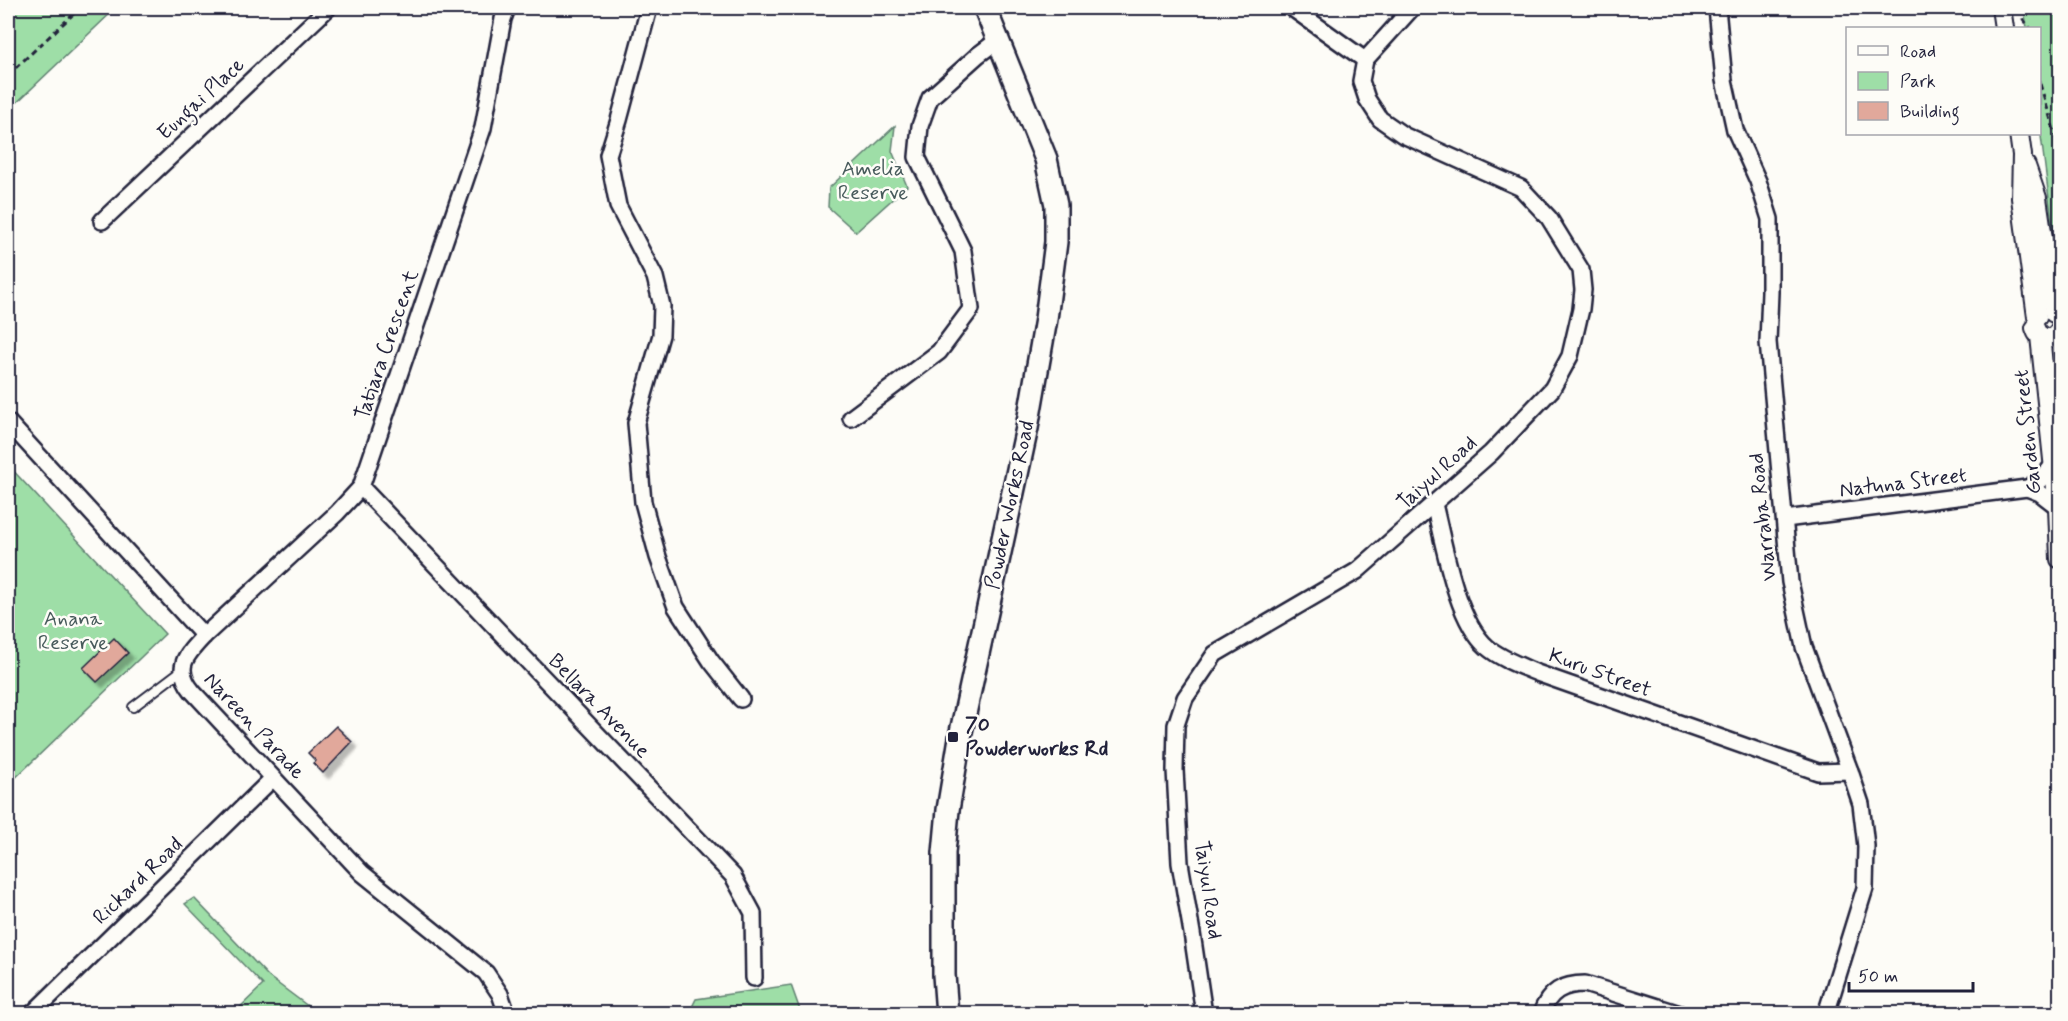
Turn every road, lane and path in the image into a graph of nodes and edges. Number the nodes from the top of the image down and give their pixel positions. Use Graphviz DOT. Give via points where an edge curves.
graph roads {
  1 [pos="80,8"];
  2 [pos="328,8"];
  3 [pos="507,8"];
  4 [pos="649,8"];
  5 [pos="985,8"];
  6 [pos="1292,8"];
  7 [pos="1412,8"];
  8 [pos="1717,8"];
  9 [pos="2001,8"];
  10 [pos="2021,8"];
  11 [pos="2004,27"];
  12 [pos="2029,27"];
  13 [pos="998,40"];
  14 [pos="1365,60"];
  15 [pos="8,75"];
  16 [pos="2041,87"];
  17 [pos="2019,135"];
  18 [pos="2061,195"];
  19 [pos="102,221"];
  20 [pos="2055,327"];
  21 [pos="852,418"];
  22 [pos="8,422"];
  23 [pos="2054,465"];
  24 [pos="361,487"];
  25 [pos="2027,488"];
  26 [pos="1434,504"];
  27 [pos="2058,507"];
  28 [pos="1785,519"];
  29 [pos="2061,559"];
  30 [pos="204,636"];
  31 [pos="182,670"];
  32 [pos="741,699"];
  33 [pos="133,707"];
  34 [pos="1850,771"];
  35 [pos="273,778"];
  36 [pos="754,978"];
  37 [pos="32,1014"];
  38 [pos="507,1014"];
  39 [pos="946,1014"];
  40 [pos="1204,1014"];
  41 [pos="1541,1014"];
  42 [pos="1680,1014"];
  43 [pos="1826,1014"];
  1 -- 15 [label="path"];
  2 -- 19 [label="street, Eungai Place"];
  3 -- 24 [label="street, Tatiara Crescent" via="483,128"];
  4 -- 32 [label="street" via="608,155 618,206 655,277 662,306 661,335 636,423 643,502 676,607"];
  5 -- 13 [label="main road, Powder Works Road"];
  6 -- 14 [label="street"];
  7 -- 14 [label="street"];
  8 -- 28 [label="street, Warraba Road" via="1724,80 1735,130 1770,219 1768,342"];
  9 -- 11 [label="street"];
  10 -- 12 [label="path"];
  13 -- 21 [label="street" via="930,98 920,126 917,157 963,251 971,309 939,352"];
  13 -- 39 [label="main road, Powder Works Road" via="1046,159 1056,205 1056,242 1027,428 961,732 948,810 944,864"];
  14 -- 26 [label="street, Taiyul Road" via="1360,81 1380,119 1404,135 1521,188 1549,218 1581,270 1581,309 1570,356 1552,389 1491,453"];
  16 -- 18 [label="path" via="2056,137"];
  17 -- 20 [label="street, Garden Street" via="2037,198"];
  20 -- 23 [label="street, Garden Street"];
  22 -- 30 [label="street"];
  23 -- 25 [label="street" via="2040,481"];
  23 -- 27 [label="street, Garden Street"];
  24 -- 30 [label="street, Tatiara Crescent"];
  24 -- 36 [label="street, Bellara Avenue" via="733,876 753,913"];
  25 -- 27 [label="street"];
  25 -- 28 [label="street, Natuna Street"];
  26 -- 34 [label="street, Kuru Street" via="1456,593 1472,628 1487,647 1514,664 1818,772"];
  26 -- 40 [label="street, Taiyul Road" via="1357,571 1215,654 1185,698 1176,725 1179,863"];
  27 -- 29 [label="street, Garden Street"];
  28 -- 34 [label="street, Warraba Road" via="1790,582 1803,647"];
  30 -- 31 [label="street, Nareen Parade" via="188,654"];
  31 -- 33 [label="lane"];
  31 -- 35 [label="street, Nareen Parade" via="192,692"];
  34 -- 43 [label="street, Warraba Road" via="1861,804 1865,888"];
  35 -- 37 [label="street, Rickard Road"];
  35 -- 38 [label="street, Nareen Parade" via="362,873 486,973"];
  41 -- 42 [label="street" via="1553,993 1570,984 1585,984"];
}
